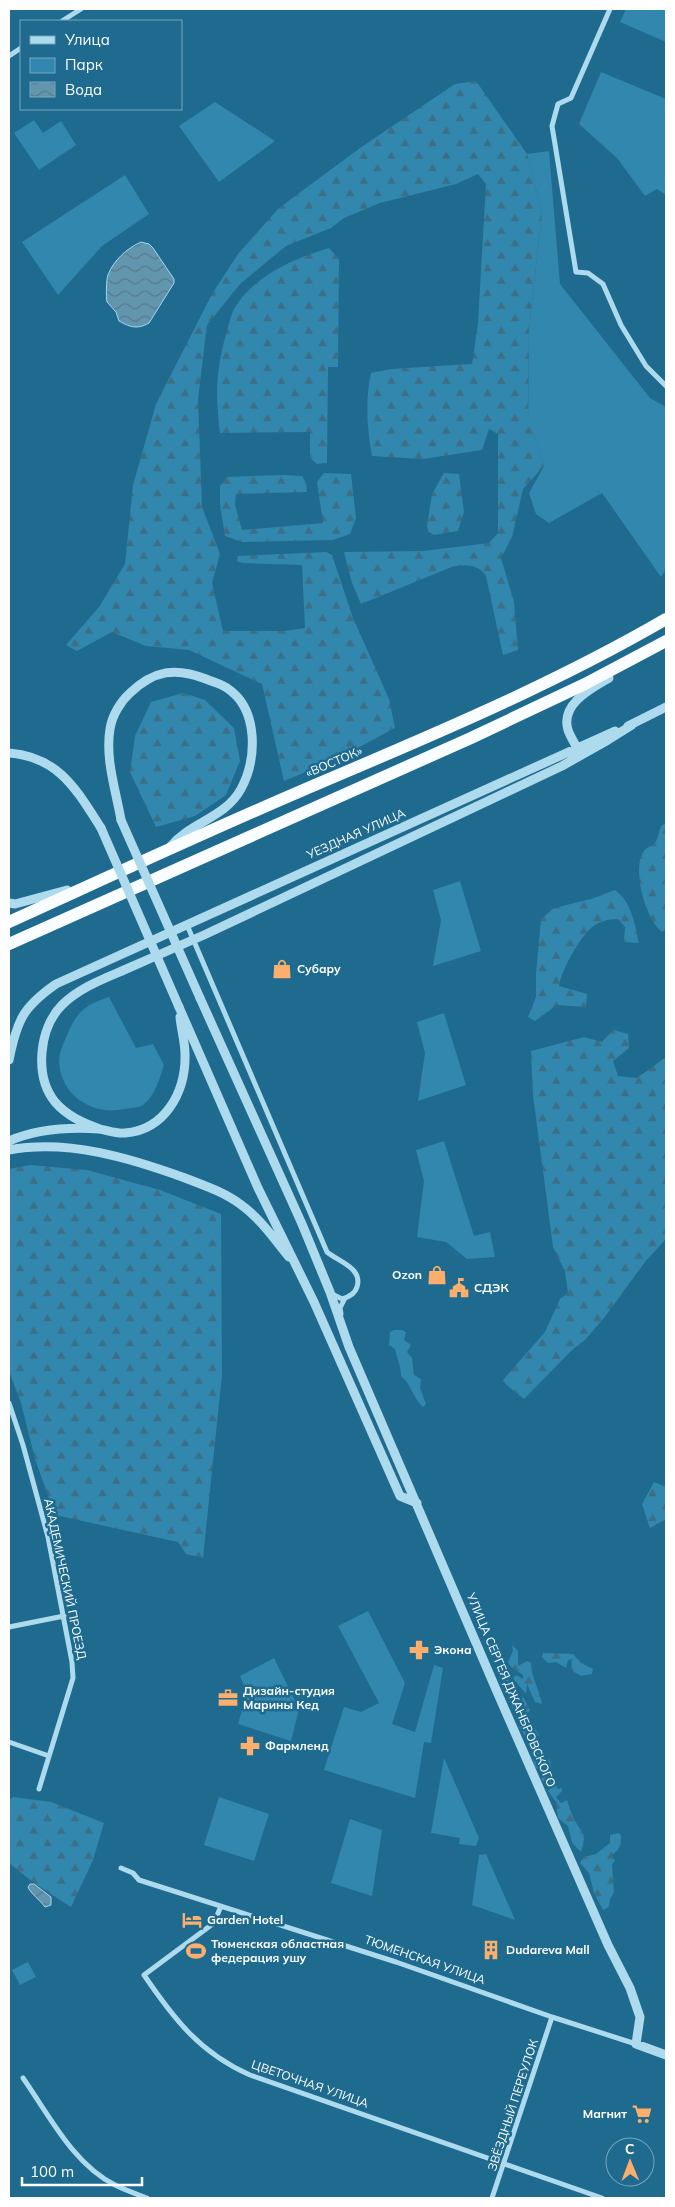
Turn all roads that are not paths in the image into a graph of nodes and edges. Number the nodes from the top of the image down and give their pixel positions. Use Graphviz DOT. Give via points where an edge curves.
graph roads {
  1 [pos="81,9"];
  2 [pos="610,9"];
  3 [pos="64,20"];
  4 [pos="20,49"];
  5 [pos="9,56"];
  6 [pos="666,386"];
  7 [pos="666,619"];
  8 [pos="666,641"];
  9 [pos="645,652"];
  10 [pos="666,707"];
  11 [pos="579,751"];
  12 [pos="9,753"];
  13 [pos="168,850"];
  14 [pos="87,887"];
  15 [pos="9,903"];
  16 [pos="9,922"];
  17 [pos="187,924"];
  18 [pos="193,940"];
  19 [pos="9,944"];
  20 [pos="179,1006"];
  21 [pos="9,1060"];
  22 [pos="100,1129"];
  23 [pos="9,1140"];
  24 [pos="9,1150"];
  25 [pos="298,1268"];
  26 [pos="330,1292"];
  27 [pos="345,1298"];
  28 [pos="341,1322"];
  29 [pos="9,1402"];
  30 [pos="417,1504"];
  31 [pos="64,1616"];
  32 [pos="9,1627"];
  33 [pos="9,1742"];
  34 [pos="49,1756"];
  35 [pos="39,1789"];
  36 [pos="121,1868"];
  37 [pos="220,1906"];
  38 [pos="552,2017"];
  39 [pos="636,2044"];
  40 [pos="666,2055"];
  41 [pos="23,2078"];
  42 [pos="504,2164"];
  43 [pos="147,2198"];
  44 [pos="492,2198"];
  45 [pos="602,2198"];
  1 -- 3 [label="street"];
  2 -- 6 [label="street" via="571,98 558,104 552,126 576,272 588,273 603,284 626,334 646,366"];
  4 -- 5 [label="street"];
  7 -- 13 [label="highway, «ВОСТОК»" via="576,669 517,697"];
  8 -- 9 [label="highway"];
  9 -- 11 [label="street" via="577,699 567,723"];
  9 -- 19 [label="highway" via="471,738"];
  10 -- 11 [label="street, УЕЗДНАЯ УЛИЦА"];
  11 -- 17 [label="street, УЕЗДНАЯ УЛИЦА"];
  11 -- 18 [label="street, УЕЗДНАЯ УЛИЦА" via="562,766"];
  12 -- 20 [label="street, bridge" via="47,763 71,783 101,828"];
  13 -- 14 [label="highway, «ВОСТОК»"];
  13 -- 26 [label="street, УЛИЦА СЕРГЕЯ ДЖАНБРОВСКОГО, bridge" via="176,840 230,804 245,781 251,758 252,735 238,697 226,687 189,672 150,678 127,696 113,718 109,747 121,820"];
  14 -- 15 [label="street"];
  14 -- 16 [label="highway, «ВОСТОК»"];
  17 -- 18 [label="street"];
  17 -- 21 [label="street, УЕЗДНАЯ УЛИЦА" via="56,984 35,998 22,1016"];
  18 -- 22 [label="street, УЕЗДНАЯ УЛИЦА" via="93,983 71,997 51,1018 42,1050 46,1084 54,1101 68,1115"];
  18 -- 27 [label="street" via="327,1252 352,1268 359,1278 356,1290"];
  20 -- 22 [label="street" via="186,1053 185,1070 172,1106 160,1120 142,1130 124,1133"];
  20 -- 25 [label="street" via="258,1188"];
  22 -- 23 [label="street" via="41,1131"];
  24 -- 25 [label="street" via="48,1147 99,1152 195,1182 240,1203 258,1219"];
  25 -- 30 [label="street" via="400,1496"];
  26 -- 27 [label="street" via="338,1298"];
  26 -- 28 [label="street, УЛИЦА СЕРГЕЯ ДЖАНБРОВСКОГО"];
  27 -- 28 [label="street" via="340,1308"];
  28 -- 30 [label="street, УЛИЦА СЕРГЕЯ ДЖАНБРОВСКОГО"];
  29 -- 31 [label="street, АКАДЕМИЧЕСКИЙ ПРОЕЗД" via="40,1505"];
  30 -- 39 [label="street, УЛИЦА СЕРГЕЯ ДЖАНБРОВСКОГО" via="608,1945 630,1988 640,2016"];
  31 -- 32 [label="street"];
  31 -- 34 [label="street, АКАДЕМИЧЕСКИЙ ПРОЕЗД" via="73,1678"];
  33 -- 34 [label="street"];
  34 -- 35 [label="street, АКАДЕМИЧЕСКИЙ ПРОЕЗД"];
  36 -- 37 [label="street, ТЮМЕНСКАЯ УЛИЦА" via="139,1880"];
  37 -- 38 [label="street, ТЮМЕНСКАЯ УЛИЦА" via="396,1962"];
  37 -- 42 [label="street, ЦВЕТОЧНАЯ УЛИЦА" via="214,1923 144,1975 194,2039 220,2060 250,2075"];
  38 -- 39 [label="street, ТЮМЕНСКАЯ УЛИЦА"];
  38 -- 42 [label="street, ЗВЁЗДНЫЙ ПЕРЕУЛОК"];
  39 -- 40 [label="street, ТЮМЕНСКАЯ УЛИЦА"];
  41 -- 43 [label="street" via="76,2154 114,2185"];
  42 -- 44 [label="street, ЗВЁЗДНЫЙ ПЕРЕУЛОК"];
  42 -- 45 [label="street, ЦВЕТОЧНАЯ УЛИЦА"];
}
